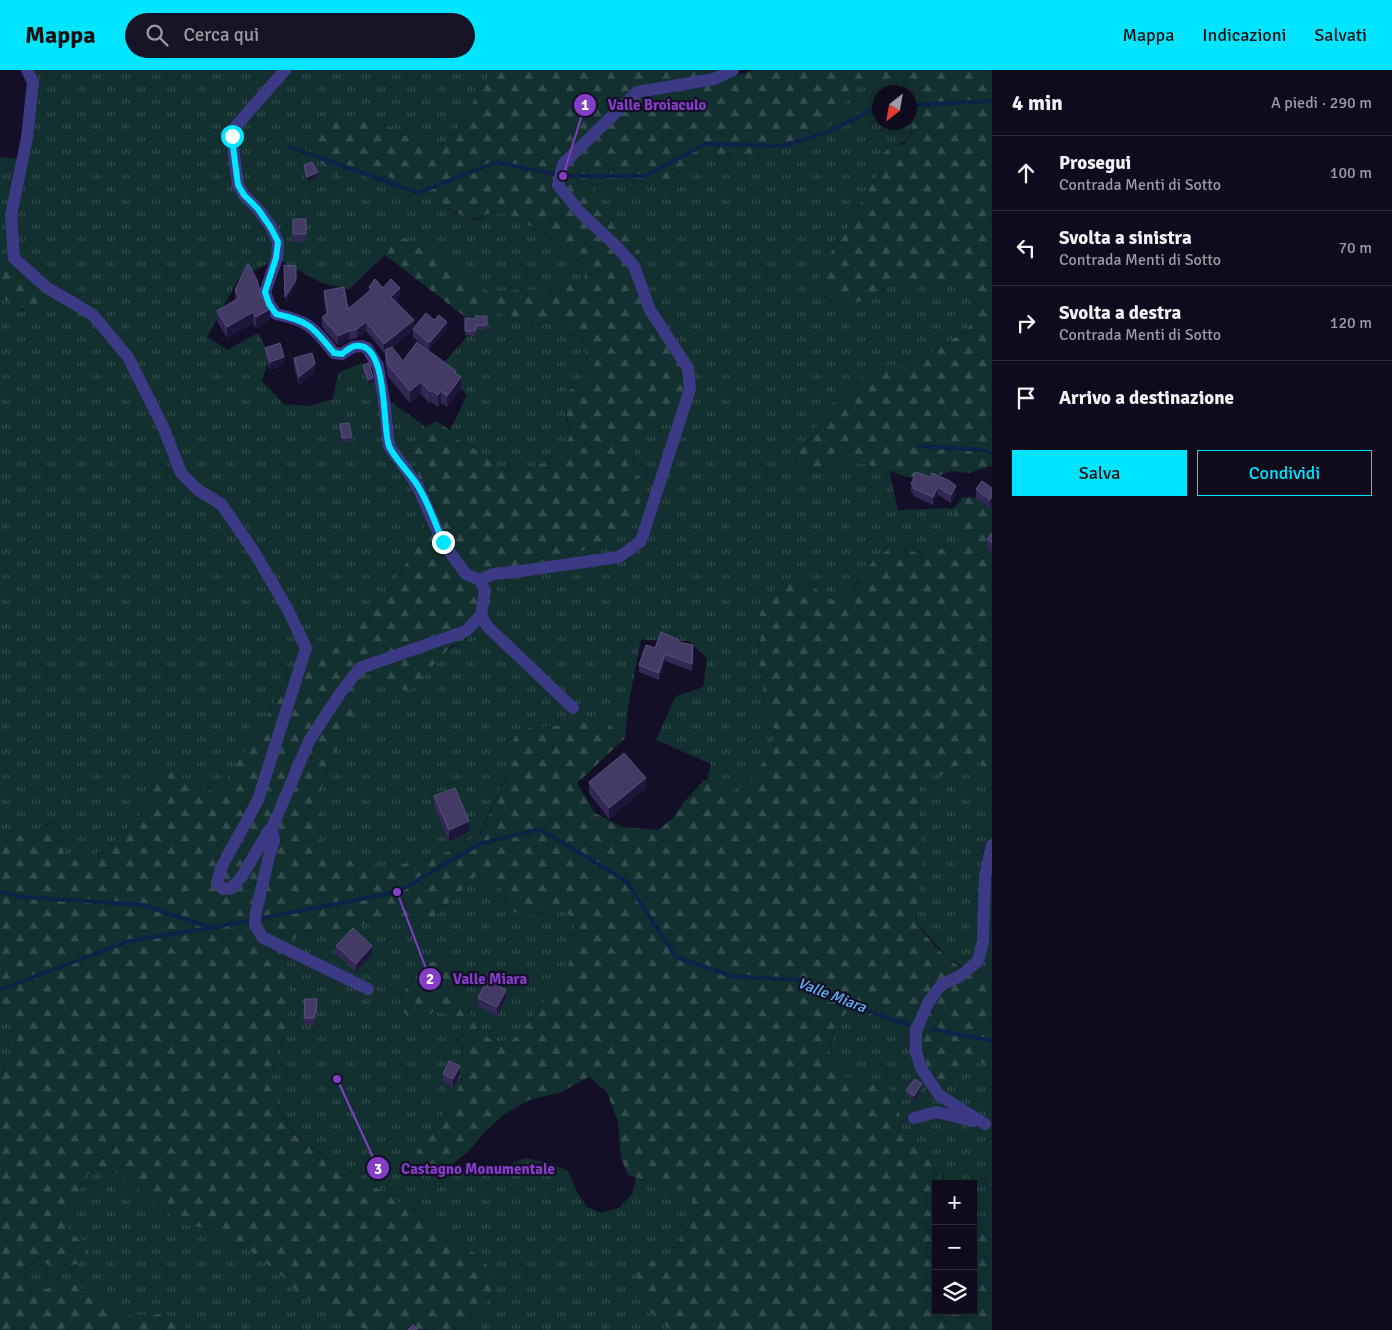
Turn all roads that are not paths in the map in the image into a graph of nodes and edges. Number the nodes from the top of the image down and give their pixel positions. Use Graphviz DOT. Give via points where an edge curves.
graph roads {
  1 [pos="27,70"];
  2 [pos="285,70"];
  3 [pos="733,70"];
  4 [pos="480,580"];
  5 [pos="481,615"];
  6 [pos="572,708"];
  7 [pos="272,828"];
  8 [pos="992,844"];
  9 [pos="368,989"];
  10 [pos="914,1118"];
  11 [pos="989,1126"];
  1 -- 7 [label="street" via="33,82 11,216 14,258 46,287 93,315 128,357 164,429 181,473 198,490 221,504 288,608 306,648 258,800 222,866 217,883 223,889 232,888 242,876"];
  2 -- 4 [label="street" via="236,126 232,139 238,185 258,209 278,242 265,292 269,304 276,314 296,318 314,328 334,353 342,354 353,347 367,348 378,366 389,446 417,485 443,542 466,574"];
  3 -- 4 [label="street" via="714,79 637,92 563,164 558,185 578,211 634,266 650,310 688,368 690,389 641,540 619,557 493,574"];
  4 -- 5 [label="street" via="486,591"];
  5 -- 6 [label="street" via="486,626"];
  5 -- 7 [label="street" via="466,631 360,668 309,741"];
  7 -- 9 [label="street" via="274,841 255,918 262,937"];
  8 -- 11 [label="street" via="985,876 983,940 978,961 960,976 941,985 928,1003 916,1032 916,1052 921,1068 939,1096"];
  10 -- 11 [label="street" via="937,1112"];
}
